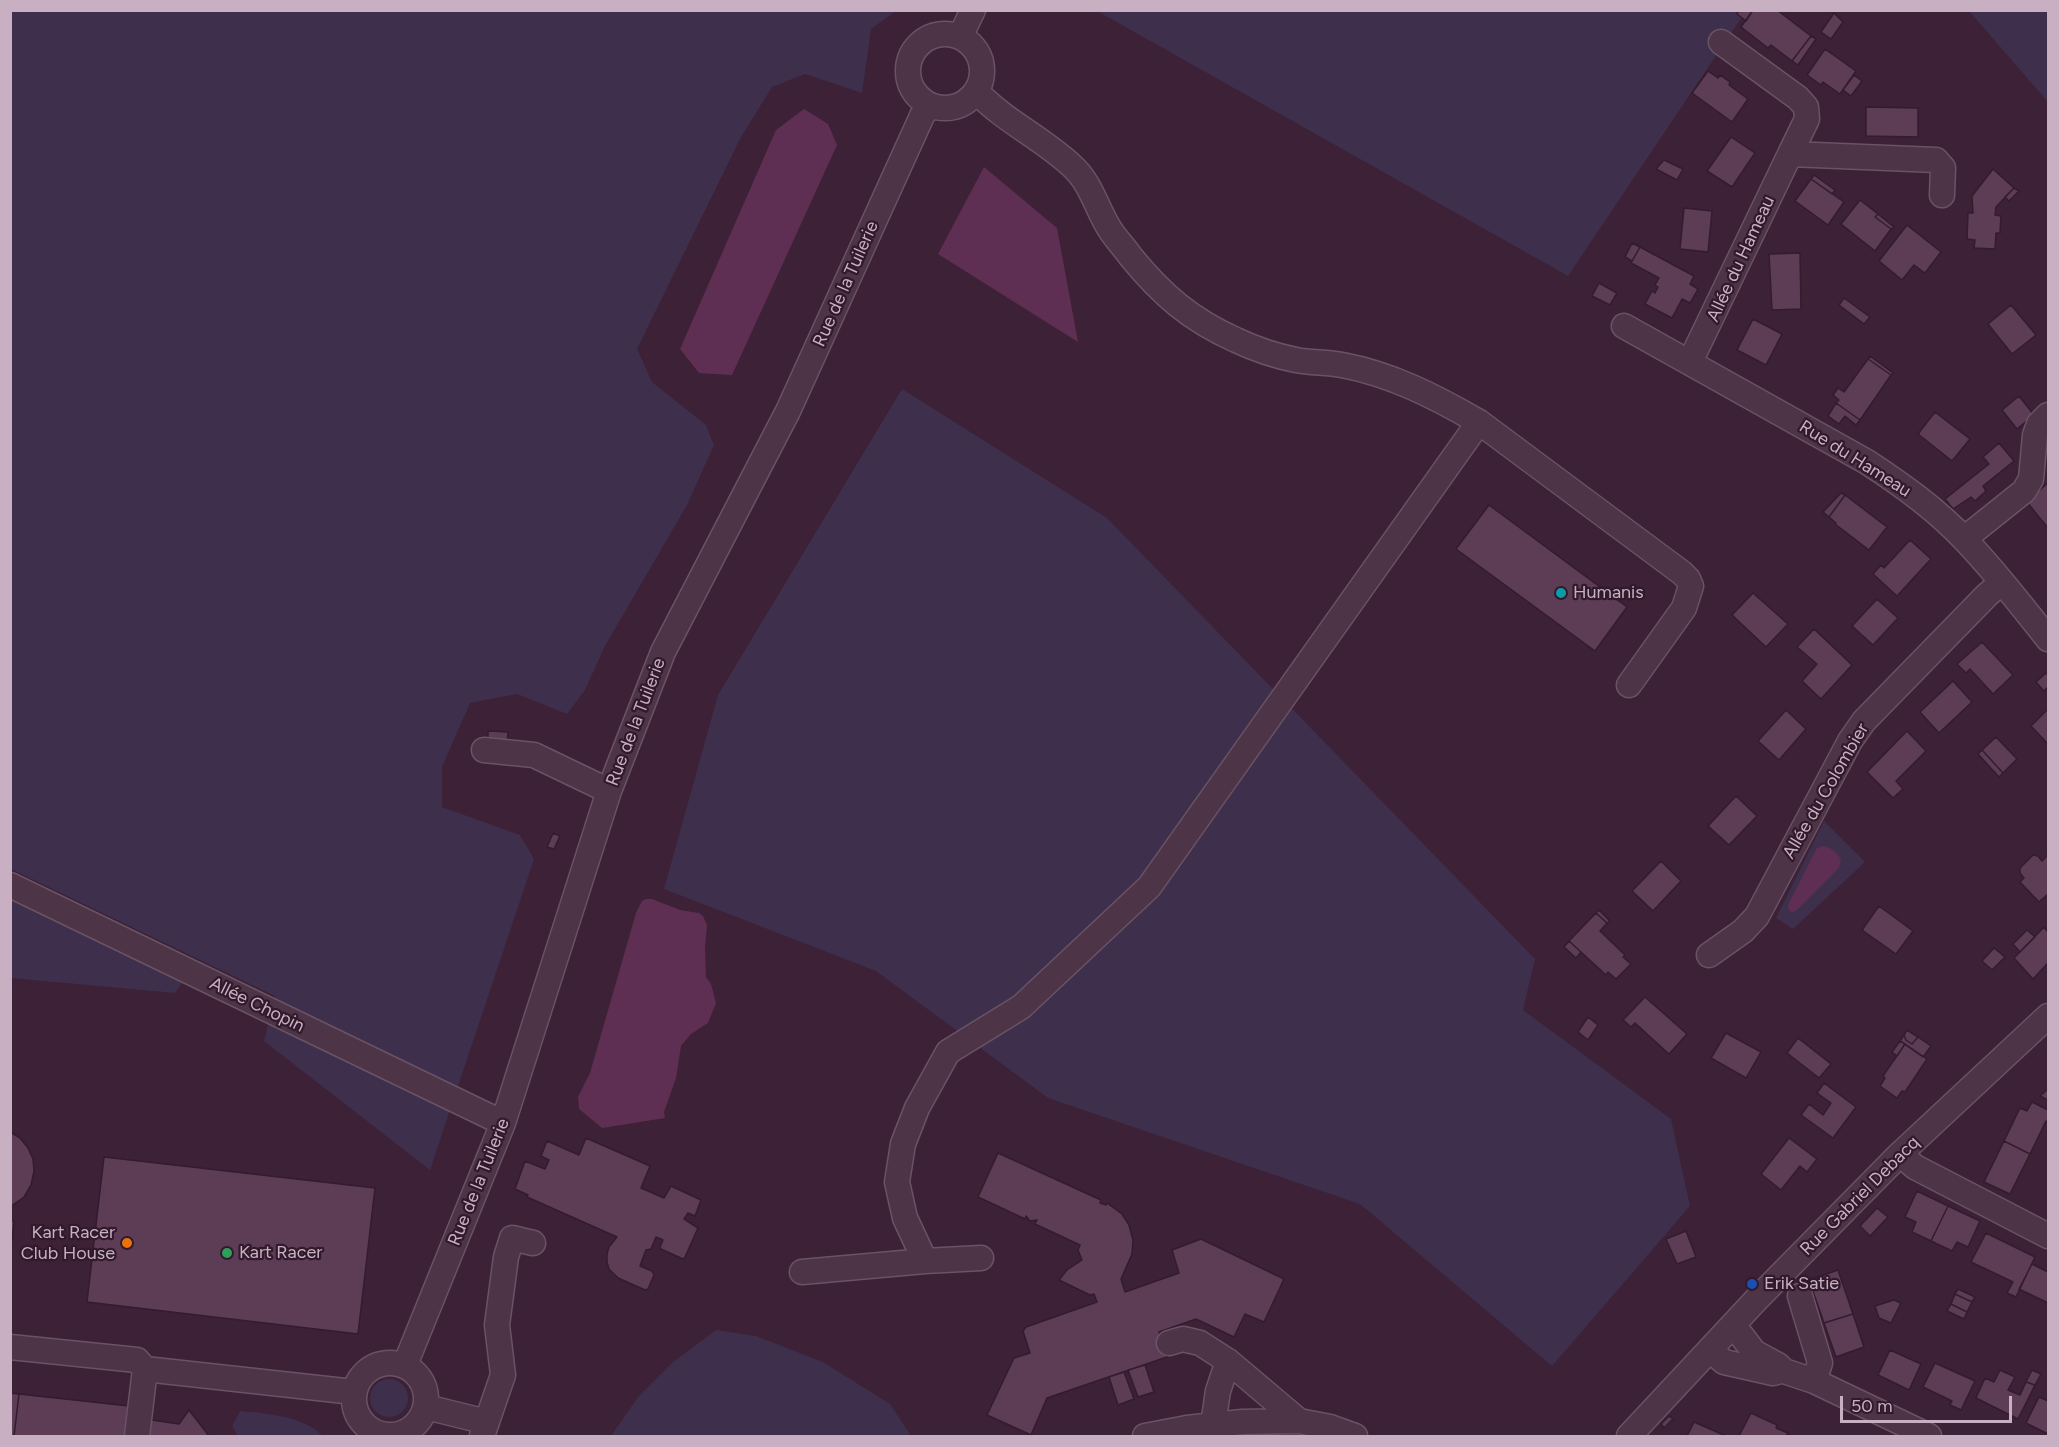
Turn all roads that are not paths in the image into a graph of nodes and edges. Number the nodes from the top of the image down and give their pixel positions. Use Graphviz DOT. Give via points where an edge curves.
graph roads {
  1 [pos="973,10"];
  2 [pos="960,37"];
  3 [pos="1720,42"];
  4 [pos="976,92"];
  5 [pos="929,105"];
  6 [pos="1790,154"];
  7 [pos="1942,195"];
  8 [pos="1624,326"];
  9 [pos="1690,362"];
  10 [pos="2049,415"];
  11 [pos="1479,422"];
  12 [pos="1964,539"];
  13 [pos="2002,582"];
  14 [pos="2049,639"];
  15 [pos="1629,685"];
  16 [pos="484,750"];
  17 [pos="609,791"];
  18 [pos="10,885"];
  19 [pos="1709,955"];
  20 [pos="2049,1016"];
  21 [pos="503,1123"];
  22 [pos="1900,1154"];
  23 [pos="2049,1236"];
  24 [pos="533,1243"];
  25 [pos="981,1258"];
  26 [pos="925,1261"];
  27 [pos="802,1272"];
  28 [pos="1800,1296"];
  29 [pos="1731,1327"];
  30 [pos="1169,1343"];
  31 [pos="10,1347"];
  32 [pos="1710,1350"];
  33 [pos="1228,1361"];
  34 [pos="10,1362"];
  35 [pos="405,1365"];
  36 [pos="145,1369"];
  37 [pos="1784,1371"];
  38 [pos="1814,1381"];
  39 [pos="354,1392"];
  40 [pos="426,1407"];
  41 [pos="1299,1421"];
  42 [pos="1213,1425"];
  43 [pos="484,1430"];
  44 [pos="386,1436"];
  45 [pos="137,1437"];
  46 [pos="1145,1437"];
  47 [pos="1355,1437"];
  48 [pos="1629,1437"];
  49 [pos="1929,1437"];
  1 -- 2 [label="street"];
  2 -- 4 [label="street" via="980,60 982,71"];
  2 -- 5 [label="street" via="937,34 926,38 911,55 908,78 912,89"];
  3 -- 6 [label="street, Allée du Hameau" via="1806,107 1807,119"];
  4 -- 5 [label="street" via="960,105"];
  4 -- 11 [label="street" via="988,105 1073,166 1087,183 1109,229 1167,298 1189,315 1261,351 1389,378 1446,402"];
  5 -- 17 [label="street, Rue de la Tuilerie" via="788,411 663,652"];
  6 -- 7 [label="street" via="1936,160 1943,168"];
  6 -- 9 [label="street, Allée du Hameau"];
  8 -- 9 [label="street, Rue du Hameau"];
  9 -- 12 [label="street, Rue du Hameau" via="1890,477"];
  10 -- 12 [label="street" via="2039,424 2031,479 2024,490"];
  11 -- 15 [label="street" via="1688,579 1691,586 1684,608"];
  11 -- 26 [label="street" via="1149,887 1021,1007 948,1052 917,1108 903,1144 897,1182 905,1218"];
  12 -- 13 [label="street, Rue du Hameau"];
  13 -- 14 [label="street, Rue du Hameau"];
  13 -- 19 [label="street, Allée du Colombier" via="1864,721 1756,916 1743,931"];
  16 -- 17 [label="street" via="534,755"];
  17 -- 21 [label="street, Rue de la Tuilerie"];
  18 -- 21 [label="street, Allée Chopin"];
  20 -- 22 [label="street, Rue Gabriel Debacq"];
  21 -- 35 [label="street, Rue de la Tuilerie"];
  22 -- 23 [label="street" via="1915,1167"];
  22 -- 29 [label="street, Rue Gabriel Debacq"];
  24 -- 43 [label="street" via="512,1238 506,1257 497,1325 503,1375"];
  25 -- 26 [label="street"];
  26 -- 27 [label="street"];
  28 -- 38 [label="street" via="1820,1363"];
  29 -- 32 [label="street, Rue Gabriel Debacq"];
  29 -- 37 [label="street" via="1754,1352"];
  30 -- 33 [label="street" via="1183,1339 1200,1343"];
  31 -- 36 [label="street" via="136,1360"];
  32 -- 37 [label="street" via="1724,1362 1773,1373"];
  32 -- 48 [label="street, Rue Gabriel Debacq"];
  33 -- 41 [label="street"];
  33 -- 42 [label="street"];
  34 -- 36 [label="street" via="135,1377"];
  35 -- 39 [label="street" via="394,1362 373,1366 364,1373"];
  35 -- 40 [label="street" via="420,1378 427,1397"];
  36 -- 39 [label="street"];
  36 -- 45 [label="street"];
  37 -- 38 [label="street"];
  38 -- 49 [label="street"];
  39 -- 44 [label="street" via="354,1404 365,1425"];
  40 -- 43 [label="street"];
  40 -- 44 [label="street" via="415,1425"];
  41 -- 42 [label="street"];
  41 -- 47 [label="street"];
  42 -- 46 [label="street"];
}
